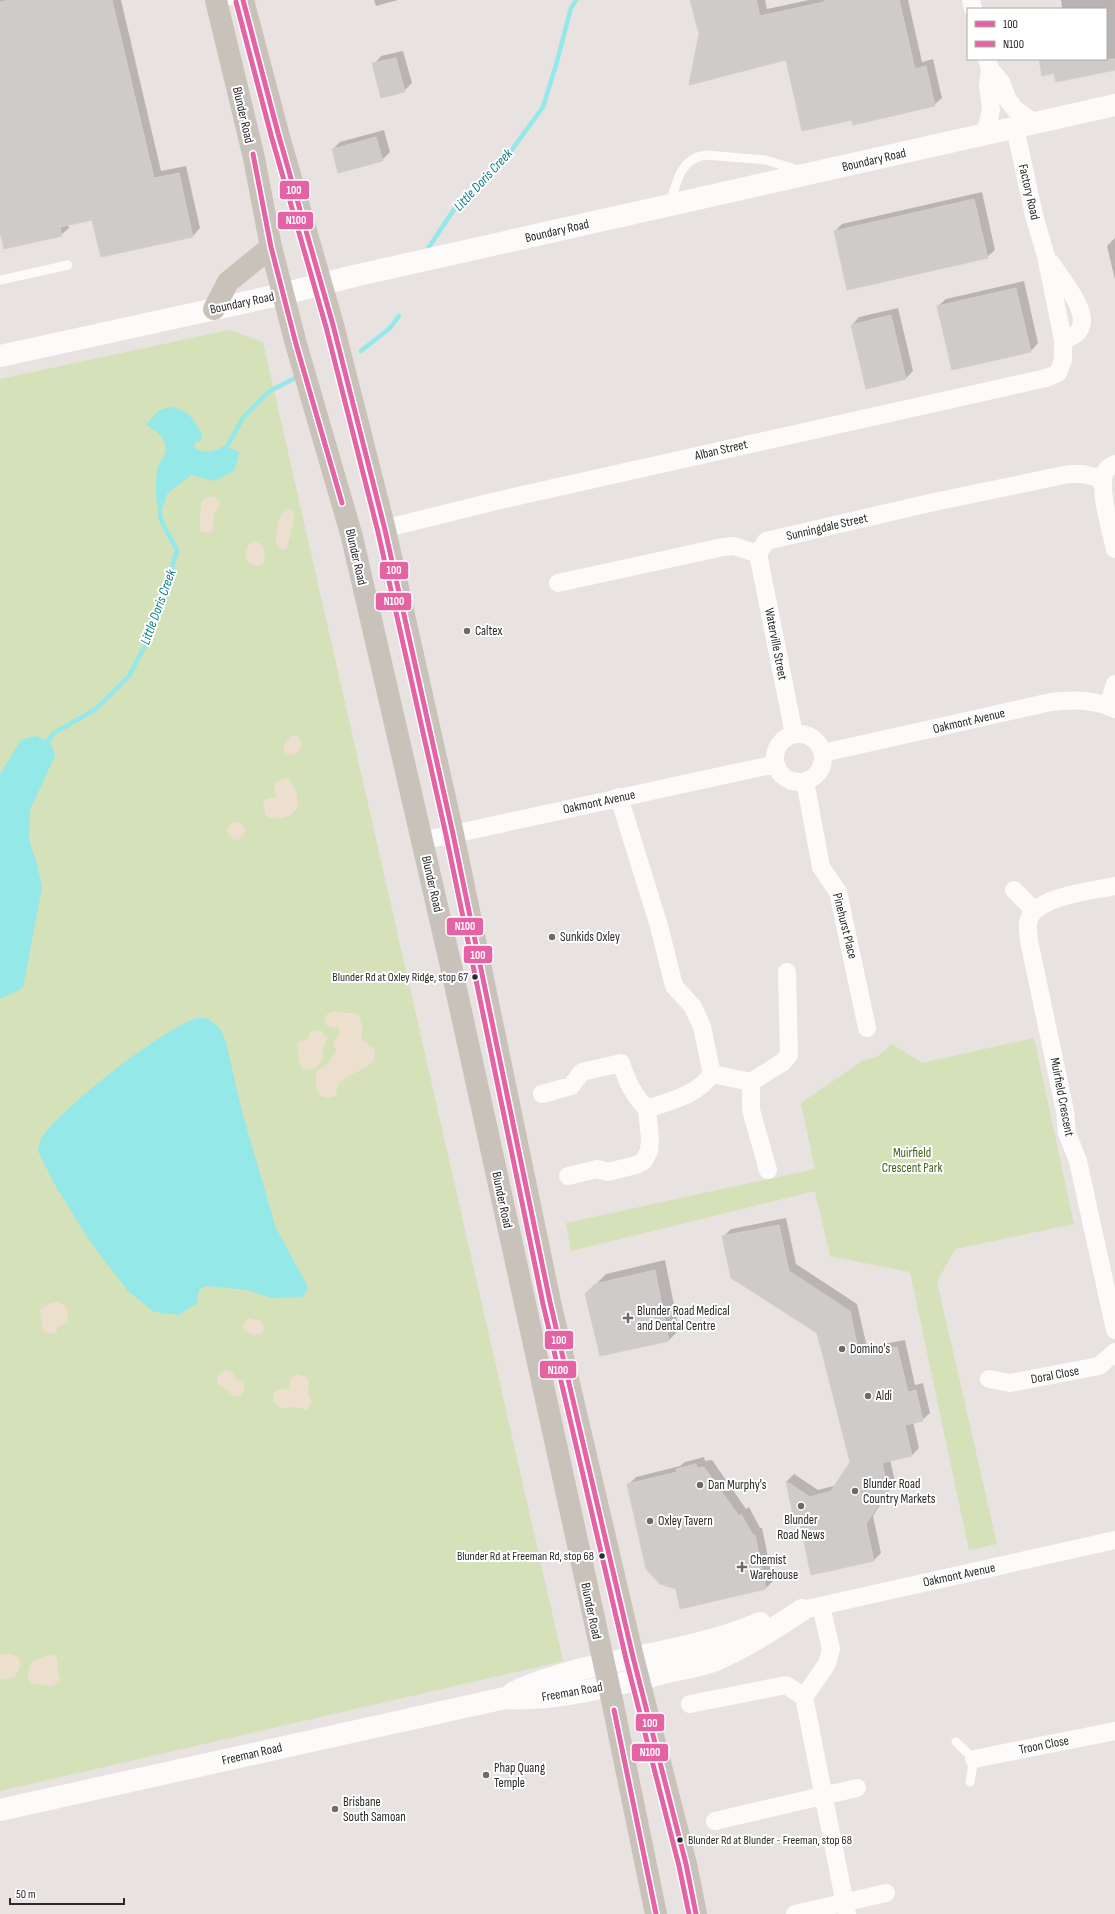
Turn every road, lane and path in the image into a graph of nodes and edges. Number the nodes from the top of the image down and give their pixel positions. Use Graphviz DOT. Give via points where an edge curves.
graph roads {
  1 [pos="243,0"];
  2 [pos="222,1"];
  3 [pos="989,64"];
  4 [pos="1115,105"];
  5 [pos="1025,126"];
  6 [pos="985,135"];
  7 [pos="811,174"];
  8 [pos="670,206"];
  9 [pos="271,247"];
  10 [pos="1046,256"];
  11 [pos="68,265"];
  12 [pos="0,280"];
  13 [pos="322,284"];
  14 [pos="283,294"];
  15 [pos="214,309"];
  16 [pos="1063,340"];
  17 [pos="0,356"];
  18 [pos="1058,373"];
  19 [pos="1115,464"];
  20 [pos="1103,480"];
  21 [pos="385,530"];
  22 [pos="1115,549"];
  23 [pos="758,554"];
  24 [pos="558,583"];
  25 [pos="1115,684"];
  26 [pos="1112,708"];
  27 [pos="794,734"];
  28 [pos="823,753"];
  29 [pos="776,764"];
  30 [pos="805,781"];
  31 [pos="619,797"];
  32 [pos="453,834"];
  33 [pos="421,841"];
  34 [pos="1115,886"];
  35 [pos="1014,890"];
  36 [pos="1034,910"];
  37 [pos="787,972"];
  38 [pos="867,1028"];
  39 [pos="712,1074"];
  40 [pos="751,1082"];
  41 [pos="542,1094"];
  42 [pos="647,1109"];
  43 [pos="768,1170"];
  44 [pos="568,1176"];
  45 [pos="1115,1330"];
  46 [pos="1115,1352"];
  47 [pos="989,1379"];
  48 [pos="1115,1540"];
  49 [pos="812,1608"];
  50 [pos="633,1657"];
  51 [pos="603,1664"];
  52 [pos="638,1679"];
  53 [pos="608,1686"];
  54 [pos="804,1697"];
  55 [pos="505,1698"];
  56 [pos="690,1704"];
  57 [pos="1115,1731"];
  58 [pos="956,1742"];
  59 [pos="974,1759"];
  60 [pos="970,1782"];
  61 [pos="857,1788"];
  62 [pos="823,1796"];
  63 [pos="0,1810"];
  64 [pos="715,1820"];
  65 [pos="886,1893"];
  66 [pos="846,1908"];
  67 [pos="656,1914"];
  68 [pos="696,1914"];
  69 [pos="795,1914"];
  1 -- 13 [label="main road, Blunder Road"];
  2 -- 9 [label="main road, Blunder Road"];
  3 -- 5 [label="street"];
  3 -- 6 [label="street" via="991,110"];
  4 -- 5 [label="street, Boundary Road"];
  5 -- 6 [label="street, Boundary Road"];
  5 -- 10 [label="street, Factory Road" via="1034,215"];
  6 -- 7 [label="street, Boundary Road"];
  7 -- 8 [label="street, Boundary Road"];
  7 -- 8 [label="lane" via="766,160 697,157 688,160 683,168"];
  8 -- 13 [label="street, Boundary Road"];
  9 -- 14 [label="main road, Blunder Road"];
  9 -- 15 [label="main road" via="228,282"];
  10 -- 16 [label="street, Factory Road"];
  10 -- 16 [label="street, Factory Road" via="1082,314 1083,324 1076,334"];
  11 -- 12 [label="lane"];
  13 -- 14 [label="street, Boundary Road"];
  13 -- 21 [label="main road, Blunder Road"];
  14 -- 15 [label="street, Boundary Road"];
  14 -- 33 [label="main road, Blunder Road" via="352,537"];
  15 -- 17 [label="street, Boundary Road"];
  16 -- 18 [label="street, Factory Road" via="1063,360"];
  18 -- 21 [label="street, Alban Street" via="1046,378 504,499"];
  19 -- 20 [label="street" via="1108,468"];
  20 -- 22 [label="street"];
  20 -- 23 [label="street, Sunningdale Street" via="1083,474 1070,474 934,502 766,541"];
  21 -- 32 [label="main road, Blunder Road"];
  23 -- 24 [label="street" via="734,546 723,547"];
  23 -- 27 [label="street, Waterville Street"];
  25 -- 26 [label="street"];
  26 -- 28 [label="street, Oakmont Avenue" via="1085,701 1051,702"];
  27 -- 28 [label="street" via="809,736 815,740"];
  27 -- 29 [label="street" via="781,742 775,756"];
  28 -- 30 [label="street" via="821,768 817,774"];
  29 -- 30 [label="street" via="790,780"];
  29 -- 31 [label="street, Oakmont Avenue"];
  30 -- 38 [label="street, Pinehurst Place" via="821,867 838,892"];
  31 -- 32 [label="street, Oakmont Avenue"];
  31 -- 39 [label="street" via="659,926 674,986 693,1007 702,1027"];
  32 -- 33 [label="street, Oakmont Avenue"];
  32 -- 50 [label="main road, Blunder Road" via="550,1302"];
  33 -- 51 [label="main road, Blunder Road" via="457,991"];
  34 -- 36 [label="street" via="1049,900"];
  35 -- 36 [label="street"];
  36 -- 45 [label="street, Muirfield Crescent" via="1028,922 1029,941 1065,1111 1067,1133 1079,1168"];
  37 -- 40 [label="street" via="789,1055 783,1062"];
  39 -- 40 [label="street"];
  39 -- 42 [label="street" via="704,1085 693,1093"];
  40 -- 43 [label="street" via="751,1110"];
  41 -- 42 [label="street" via="571,1086 582,1072 621,1063 636,1098"];
  42 -- 44 [label="street" via="650,1138 649,1151 644,1161 636,1166 608,1172 597,1169"];
  46 -- 47 [label="street, Doral Close" via="1099,1366 1010,1384"];
  48 -- 49 [label="street, Oakmont Avenue"];
  49 -- 50 [label="street, Oakmont Avenue" via="770,1619 737,1633 699,1644"];
  49 -- 52 [label="street, Oakmont Avenue" via="715,1660"];
  49 -- 54 [label="street" via="830,1649 827,1664"];
  50 -- 51 [label="street, Oakmont Avenue"];
  50 -- 52 [label="main road, Blunder Road"];
  51 -- 53 [label="main road, Blunder Road"];
  51 -- 55 [label="street, Freeman Road" via="527,1686"];
  52 -- 53 [label="street, Freeman Road"];
  52 -- 68 [label="main road, Blunder Road" via="686,1864"];
  53 -- 55 [label="street, Freeman Road" via="529,1699"];
  53 -- 67 [label="main road, Blunder Road"];
  54 -- 56 [label="street" via="786,1685"];
  54 -- 62 [label="street"];
  55 -- 63 [label="street, Freeman Road"];
  57 -- 59 [label="street, Troon Close"];
  58 -- 59 [label="lane"];
  59 -- 60 [label="lane"];
  61 -- 62 [label="street"];
  62 -- 64 [label="street"];
  62 -- 66 [label="street"];
  65 -- 66 [label="street"];
  66 -- 69 [label="street"];
}
